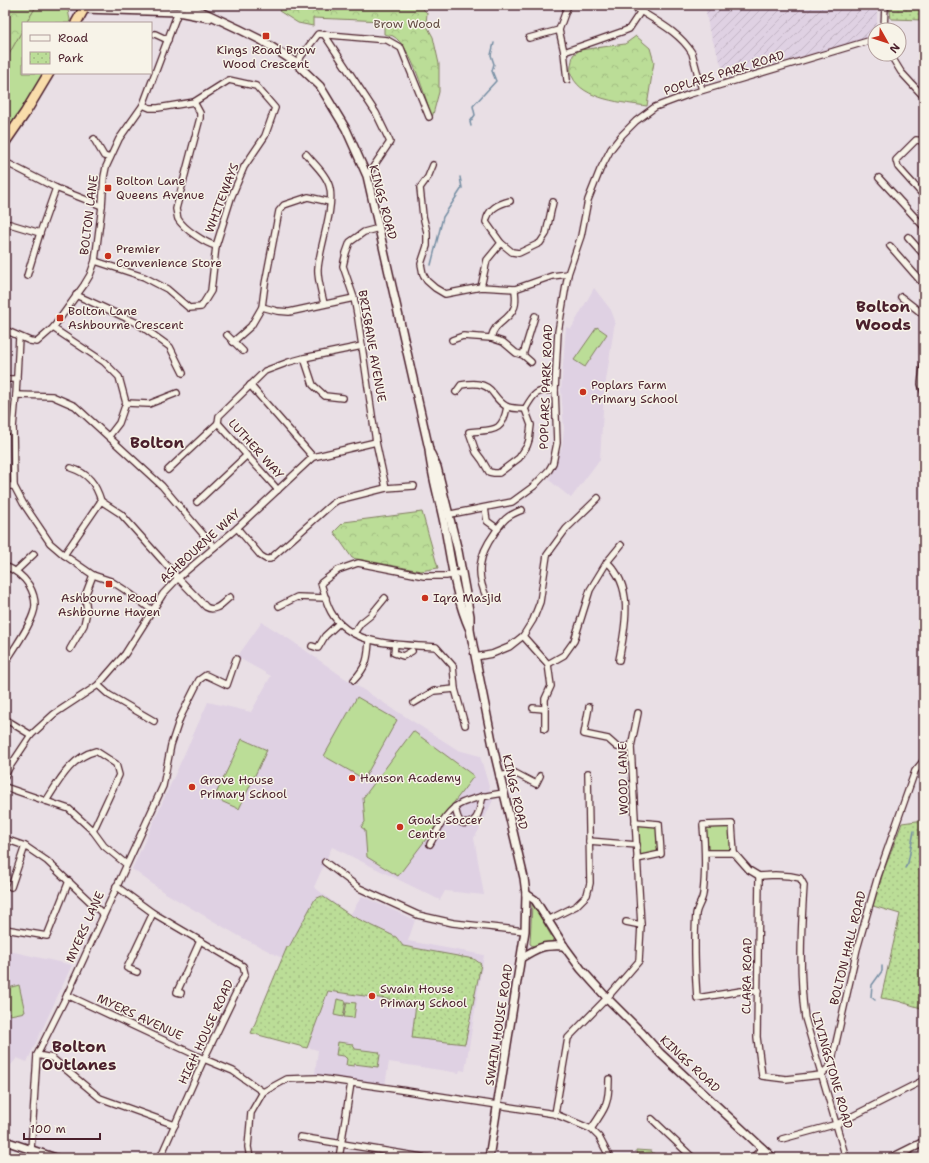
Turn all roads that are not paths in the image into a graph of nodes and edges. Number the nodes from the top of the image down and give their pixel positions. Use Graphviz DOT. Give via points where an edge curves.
graph roads {
  1 [pos="568,5"];
  2 [pos="631,5"];
  3 [pos="884,5"];
  4 [pos="85,7"];
  5 [pos="179,7"];
  6 [pos="641,11"];
  7 [pos="77,22"];
  8 [pos="884,22"];
  9 [pos="559,30"];
  10 [pos="155,34"];
  11 [pos="324,34"];
  12 [pos="529,38"];
  13 [pos="168,40"];
  14 [pos="867,41"];
  15 [pos="564,52"];
  16 [pos="895,62"];
  17 [pos="296,63"];
  18 [pos="48,74"];
  19 [pos="567,80"];
  20 [pos="702,90"];
  21 [pos="924,96"];
  22 [pos="194,102"];
  23 [pos="143,106"];
  24 [pos="429,117"];
  25 [pos="94,139"];
  26 [pos="924,141"];
  27 [pos="5,142"];
  28 [pos="306,154"];
  29 [pos="110,158"];
  30 [pos="5,162"];
  31 [pos="433,165"];
  32 [pos="367,176"];
  33 [pos="880,178"];
  34 [pos="56,188"];
  35 [pos="924,196"];
  36 [pos="510,201"];
  37 [pos="330,202"];
  38 [pos="553,202"];
  39 [pos="102,206"];
  40 [pos="10,224"];
  41 [pos="924,227"];
  42 [pos="379,228"];
  43 [pos="40,233"];
  44 [pos="908,237"];
  45 [pos="501,243"];
  46 [pos="216,246"];
  47 [pos="890,246"];
  48 [pos="924,255"];
  49 [pos="95,261"];
  50 [pos="568,274"];
  51 [pos="28,276"];
  52 [pos="924,285"];
  53 [pos="481,287"];
  54 [pos="516,288"];
  55 [pos="76,295"];
  56 [pos="901,297"];
  57 [pos="354,298"];
  58 [pos="324,304"];
  59 [pos="262,307"];
  60 [pos="535,316"];
  61 [pos="924,316"];
  62 [pos="53,328"];
  63 [pos="5,330"];
  64 [pos="227,335"];
  65 [pos="19,337"];
  66 [pos="491,338"];
  67 [pos="452,340"];
  68 [pos="233,342"];
  69 [pos="362,346"];
  70 [pos="243,352"];
  71 [pos="523,355"];
  72 [pos="304,358"];
  73 [pos="924,360"];
  74 [pos="531,362"];
  75 [pos="183,373"];
  76 [pos="5,379"];
  77 [pos="17,379"];
  78 [pos="250,385"];
  79 [pos="555,390"];
  80 [pos="456,392"];
  81 [pos="177,393"];
  82 [pos="924,393"];
  83 [pos="16,394"];
  84 [pos="343,398"];
  85 [pos="126,403"];
  86 [pos="507,407"];
  87 [pos="525,409"];
  88 [pos="218,423"];
  89 [pos="5,431"];
  90 [pos="13,431"];
  91 [pos="109,436"];
  92 [pos="376,442"];
  93 [pos="246,456"];
  94 [pos="313,458"];
  95 [pos="71,468"];
  96 [pos="168,470"];
  97 [pos="5,486"];
  98 [pos="14,486"];
  99 [pos="414,486"];
  100 [pos="386,488"];
  101 [pos="278,490"];
  102 [pos="598,498"];
  103 [pos="101,501"];
  104 [pos="197,502"];
  105 [pos="485,508"];
  106 [pos="522,510"];
  107 [pos="446,515"];
  108 [pos="237,528"];
  109 [pos="498,529"];
  110 [pos="621,545"];
  111 [pos="214,547"];
  112 [pos="34,554"];
  113 [pos="64,555"];
  114 [pos="607,562"];
  115 [pos="5,566"];
  116 [pos="16,571"];
  117 [pos="462,573"];
  118 [pos="93,575"];
  119 [pos="454,575"];
  120 [pos="178,578"];
  121 [pos="230,597"];
  122 [pos="326,598"];
  123 [pos="385,598"];
  124 [pos="486,598"];
  125 [pos="288,609"];
  126 [pos="152,610"];
  127 [pos="339,623"];
  128 [pos="470,630"];
  129 [pos="354,633"];
  130 [pos="523,636"];
  131 [pos="369,640"];
  132 [pos="395,644"];
  133 [pos="312,646"];
  134 [pos="70,650"];
  135 [pos="412,651"];
  136 [pos="475,657"];
  137 [pos="236,659"];
  138 [pos="619,660"];
  139 [pos="5,663"];
  140 [pos="548,664"];
  141 [pos="354,680"];
  142 [pos="98,685"];
  143 [pos="455,689"];
  144 [pos="414,703"];
  145 [pos="589,707"];
  146 [pos="532,708"];
  147 [pos="544,709"];
  148 [pos="638,713"];
  149 [pos="5,719"];
  150 [pos="154,721"];
  151 [pos="465,725"];
  152 [pos="544,729"];
  153 [pos="31,735"];
  154 [pos="631,747"];
  155 [pos="924,760"];
  156 [pos="588,773"];
  157 [pos="5,776"];
  158 [pos="500,776"];
  159 [pos="540,776"];
  160 [pos="5,787"];
  161 [pos="504,793"];
  162 [pos="482,796"];
  163 [pos="46,801"];
  164 [pos="455,807"];
  165 [pos="635,822"];
  166 [pos="93,831"];
  167 [pos="5,839"];
  168 [pos="589,841"];
  169 [pos="430,844"];
  170 [pos="637,845"];
  171 [pos="24,846"];
  172 [pos="705,853"];
  173 [pos="734,853"];
  174 [pos="637,859"];
  175 [pos="325,862"];
  176 [pos="126,864"];
  177 [pos="759,876"];
  178 [pos="69,880"];
  179 [pos="116,886"];
  180 [pos="11,887"];
  181 [pos="526,894"];
  182 [pos="153,913"];
  183 [pos="103,914"];
  184 [pos="548,920"];
  185 [pos="626,922"];
  186 [pos="641,925"];
  187 [pos="5,929"];
  188 [pos="525,931"];
  189 [pos="200,941"];
  190 [pos="564,946"];
  191 [pos="521,958"];
  192 [pos="137,972"];
  193 [pos="758,991"];
  194 [pos="181,993"];
  195 [pos="67,995"];
  196 [pos="607,998"];
  197 [pos="37,1055"];
  198 [pos="204,1059"];
  199 [pos="821,1075"];
  200 [pos="609,1079"];
  201 [pos="924,1080"];
  202 [pos="351,1083"];
  203 [pos="263,1092"];
  204 [pos="497,1105"];
  205 [pos="555,1114"];
  206 [pos="652,1119"];
  207 [pos="837,1124"];
  208 [pos="175,1125"];
  209 [pos="591,1130"];
  210 [pos="300,1137"];
  211 [pos="782,1139"];
  212 [pos="5,1142"];
  213 [pos="924,1142"];
  214 [pos="341,1144"];
  215 [pos="763,1148"];
  216 [pos="31,1150"];
  217 [pos="41,1156"];
  218 [pos="56,1158"];
  219 [pos="160,1158"];
  220 [pos="249,1158"];
  221 [pos="339,1158"];
  222 [pos="428,1158"];
  223 [pos="489,1158"];
  224 [pos="610,1158"];
  225 [pos="693,1158"];
  226 [pos="752,1158"];
  227 [pos="773,1158"];
  228 [pos="846,1158"];
  229 [pos="892,1158"];
  1 -- 9 [label="street"];
  2 -- 6 [label="street"];
  3 -- 8 [label="street"];
  4 -- 5 [label="street, KINGS ROAD"];
  4 -- 7 [label="highway"];
  5 -- 13 [label="street, BOLTON LANE"];
  5 -- 17 [label="street, KINGS ROAD" via="221,21 261,40"];
  6 -- 15 [label="street" via="629,29"];
  6 -- 20 [label="street" via="679,37 689,48"];
  9 -- 12 [label="street"];
  9 -- 15 [label="street"];
  10 -- 13 [label="street"];
  11 -- 17 [label="street" via="318,34"];
  11 -- 24 [label="street" via="387,40 401,48"];
  11 -- 32 [label="street" via="376,112 390,142"];
  13 -- 23 [label="street, BOLTON LANE"];
  14 -- 20 [label="street, POPLARS PARK ROAD"];
  15 -- 19 [label="street"];
  16 -- 21 [label="street"];
  17 -- 32 [label="street, KINGS ROAD" via="320,86 346,128"];
  18 -- 27 [label="highway"];
  20 -- 50 [label="street, POPLARS PARK ROAD" via="655,107 636,121 611,149 588,200 581,236"];
  22 -- 23 [label="street, WHITEWAYS" via="158,108"];
  22 -- 46 [label="street" via="200,118 176,209 177,218 184,226"];
  22 -- 46 [label="street, WHITEWAYS" via="229,80 256,86 275,108 265,136 244,167"];
  23 -- 29 [label="street, BOLTON LANE" via="119,139"];
  25 -- 29 [label="street" via="104,156"];
  26 -- 35 [label="street" via="916,140 896,160 898,167"];
  28 -- 37 [label="street" via="326,179 330,189"];
  29 -- 39 [label="street, BOLTON LANE" via="104,177"];
  30 -- 34 [label="street"];
  31 -- 53 [label="street" via="420,188 427,232 421,264 423,274 426,281 445,294"];
  32 -- 42 [label="street, KINGS ROAD"];
  33 -- 41 [label="street"];
  34 -- 39 [label="street"];
  34 -- 43 [label="street"];
  36 -- 45 [label="street" via="499,203 487,215 486,222"];
  37 -- 58 [label="street" via="317,270"];
  37 -- 59 [label="street" via="308,197 284,205 279,211"];
  38 -- 45 [label="street" via="546,234 540,244 519,253 512,252"];
  39 -- 49 [label="street, BOLTON LANE"];
  40 -- 43 [label="street"];
  42 -- 57 [label="street, BRISBANE AVENUE" via="364,232 350,242 346,252 343,266"];
  42 -- 107 [label="street, KINGS ROAD" via="429,448 437,467"];
  43 -- 51 [label="street"];
  44 -- 48 [label="street"];
  45 -- 53 [label="street" via="487,260"];
  46 -- 49 [label="street, WHITEWAYS" via="211,291 201,307 189,308 167,289"];
  47 -- 52 [label="street"];
  49 -- 55 [label="street, BOLTON LANE" via="90,275"];
  50 -- 54 [label="street" via="552,276"];
  50 -- 79 [label="street, POPLARS PARK ROAD" via="558,332"];
  53 -- 54 [label="street"];
  54 -- 66 [label="street" via="515,307 493,330"];
  55 -- 62 [label="street, BOLTON LANE"];
  55 -- 75 [label="street" via="143,327 170,347"];
  56 -- 61 [label="street"];
  57 -- 58 [label="street"];
  57 -- 69 [label="street, BRISBANE AVENUE"];
  58 -- 59 [label="street" via="289,312"];
  59 -- 68 [label="street" via="251,326"];
  60 -- 71 [label="street"];
  62 -- 65 [label="street, BOLTON LANE" via="37,342"];
  62 -- 85 [label="street" via="104,362 120,377"];
  63 -- 65 [label="street, BOLTON LANE"];
  64 -- 68 [label="street"];
  65 -- 77 [label="street"];
  66 -- 67 [label="street" via="462,336"];
  66 -- 71 [label="street" via="503,342 516,354"];
  68 -- 70 [label="street"];
  69 -- 72 [label="street"];
  69 -- 92 [label="street, BRISBANE AVENUE"];
  71 -- 74 [label="street"];
  72 -- 78 [label="street" via="266,371"];
  72 -- 84 [label="street" via="313,385 325,396"];
  73 -- 82 [label="street" via="921,384"];
  76 -- 77 [label="street"];
  77 -- 83 [label="street"];
  78 -- 88 [label="street" via="220,416"];
  78 -- 94 [label="street"];
  79 -- 87 [label="street" via="542,390 536,393"];
  79 -- 105 [label="street, POPLARS PARK ROAD" via="557,443 549,470 534,486 512,502"];
  80 -- 86 [label="street" via="459,384 482,384"];
  81 -- 85 [label="street" via="149,404"];
  83 -- 90 [label="street"];
  83 -- 91 [label="street" via="52,396 75,406"];
  85 -- 91 [label="street" via="119,423"];
  86 -- 87 [label="street"];
  86 -- 87 [label="street" via="505,419 499,427 469,432 476,452 489,472 494,474 519,458 527,446 531,425"];
  88 -- 93 [label="street, LUTHER WAY"];
  88 -- 96 [label="street"];
  89 -- 90 [label="street"];
  90 -- 98 [label="street"];
  91 -- 111 [label="street" via="162,486"];
  92 -- 94 [label="street, ASHBOURNE WAY"];
  92 -- 100 [label="street, BRISBANE AVENUE"];
  93 -- 101 [label="street, LUTHER WAY"];
  93 -- 104 [label="street"];
  94 -- 101 [label="street, ASHBOURNE WAY"];
  95 -- 103 [label="street" via="80,471 91,480 98,490"];
  97 -- 98 [label="street"];
  98 -- 113 [label="street" via="50,543"];
  99 -- 100 [label="street"];
  100 -- 108 [label="street" via="338,500 270,559 261,556"];
  101 -- 108 [label="street, ASHBOURNE WAY"];
  102 -- 130 [label="street" via="566,529 547,555 540,602"];
  103 -- 113 [label="street"];
  103 -- 120 [label="street" via="121,514"];
  105 -- 107 [label="street, POPLARS PARK ROAD"];
  105 -- 109 [label="street" via="487,521"];
  106 -- 109 [label="street" via="508,518"];
  107 -- 117 [label="street, KINGS ROAD"];
  107 -- 119 [label="street, KINGS ROAD"];
  108 -- 111 [label="street, ASHBOURNE WAY"];
  109 -- 124 [label="street" via="482,555 479,573"];
  110 -- 114 [label="street"];
  111 -- 120 [label="street, ASHBOURNE WAY"];
  112 -- 116 [label="street"];
  113 -- 118 [label="street"];
  114 -- 138 [label="street" via="614,568 626,597 625,631"];
  114 -- 140 [label="street" via="590,590 574,641 564,655"];
  115 -- 116 [label="street"];
  116 -- 139 [label="street" via="34,593 36,607 31,621"];
  117 -- 119 [label="street"];
  117 -- 128 [label="street, KINGS ROAD"];
  118 -- 126 [label="street" via="111,581"];
  118 -- 134 [label="street" via="85,596 87,611 84,625"];
  119 -- 122 [label="street" via="424,576 358,563 338,570 321,583"];
  119 -- 128 [label="street, KINGS ROAD" via="463,616"];
  120 -- 121 [label="street" via="209,609 216,609"];
  120 -- 126 [label="street, ASHBOURNE WAY"];
  122 -- 125 [label="street" via="297,597 282,604"];
  122 -- 127 [label="street" via="332,614"];
  123 -- 129 [label="street"];
  126 -- 142 [label="street, ASHBOURNE WAY" via="125,654"];
  127 -- 129 [label="street"];
  127 -- 133 [label="street" via="325,636 318,648"];
  128 -- 136 [label="street, KINGS ROAD"];
  129 -- 131 [label="street"];
  130 -- 136 [label="street" via="509,647"];
  130 -- 140 [label="street"];
  131 -- 132 [label="street"];
  131 -- 141 [label="street" via="363,670"];
  132 -- 135 [label="street" via="394,653 403,656"];
  132 -- 143 [label="street" via="436,647 453,666"];
  136 -- 158 [label="street, KINGS ROAD"];
  137 -- 176 [label="street, MYERS LANE" via="226,685 206,674 199,680 180,718 171,745 163,786"];
  140 -- 147 [label="street" via="551,686 544,700"];
  142 -- 150 [label="street" via="109,695"];
  142 -- 153 [label="street, ASHBOURNE WAY" via="54,714"];
  143 -- 144 [label="street" via="434,691"];
  143 -- 151 [label="street"];
  145 -- 154 [label="street" via="584,734 608,739 617,746"];
  146 -- 147 [label="street"];
  147 -- 152 [label="street"];
  148 -- 154 [label="street, WOOD LANE"];
  149 -- 153 [label="street"];
  153 -- 157 [label="street, ASHBOURNE WAY"];
  154 -- 165 [label="street, WOOD LANE"];
  155 -- 199 [label="street, BOLTON HALL ROAD" via="915,771 878,876 857,949 830,1065"];
  156 -- 168 [label="street"];
  158 -- 159 [label="street" via="515,773 536,784"];
  158 -- 161 [label="street, KINGS ROAD"];
  160 -- 163 [label="street"];
  161 -- 162 [label="street"];
  161 -- 181 [label="street, KINGS ROAD"];
  162 -- 164 [label="street"];
  162 -- 164 [label="street" via="472,823 460,822"];
  163 -- 166 [label="street" via="69,809"];
  163 -- 166 [label="street" via="64,772 85,753 96,751 116,764 120,775"];
  164 -- 169 [label="street" via="441,824"];
  165 -- 170 [label="street, WOOD LANE"];
  165 -- 174 [label="street, WOOD LANE" via="659,824 661,854"];
  166 -- 176 [label="street" via="104,846"];
  167 -- 171 [label="street"];
  168 -- 170 [label="street"];
  168 -- 184 [label="street" via="590,883 587,895 576,906"];
  170 -- 174 [label="street, WOOD LANE"];
  171 -- 178 [label="street" via="48,861"];
  171 -- 180 [label="street"];
  172 -- 173 [label="street"];
  172 -- 173 [label="street" via="703,825 732,824"];
  172 -- 193 [label="street" via="702,902 697,911 695,933 697,998"];
  173 -- 177 [label="street" via="749,870"];
  174 -- 186 [label="street, WOOD LANE"];
  175 -- 188 [label="street" via="359,888 418,915 453,923"];
  176 -- 179 [label="street, MYERS LANE"];
  177 -- 193 [label="street, CLARA ROAD"];
  177 -- 199 [label="street, LIVINGSTONE ROAD" via="790,876 800,878 804,885 802,1002"];
  178 -- 183 [label="street"];
  178 -- 187 [label="street" via="47,936"];
  179 -- 182 [label="street, HIGH HOUSE ROAD"];
  179 -- 183 [label="street, MYERS LANE"];
  181 -- 184 [label="street, KINGS ROAD" via="535,900"];
  181 -- 188 [label="street, SWAIN HOUSE ROAD"];
  182 -- 189 [label="street, HIGH HOUSE ROAD"];
  182 -- 192 [label="street" via="127,968"];
  183 -- 195 [label="street, MYERS LANE"];
  184 -- 190 [label="street, KINGS ROAD"];
  185 -- 186 [label="street"];
  186 -- 196 [label="street, WOOD LANE" via="639,961"];
  188 -- 191 [label="street, SWAIN HOUSE ROAD"];
  189 -- 194 [label="street" via="177,992"];
  189 -- 198 [label="street, HIGH HOUSE ROAD" via="243,966 245,974"];
  190 -- 191 [label="street" via="548,945 536,948"];
  190 -- 196 [label="street, KINGS ROAD"];
  191 -- 204 [label="street, SWAIN HOUSE ROAD"];
  193 -- 199 [label="street, CLARA ROAD" via="758,1037 762,1076 786,1079"];
  195 -- 197 [label="street, MYERS LANE"];
  195 -- 198 [label="street, MYERS AVENUE"];
  196 -- 205 [label="street, WOOD LANE" via="568,1038"];
  196 -- 215 [label="street, KINGS ROAD" via="660,1053"];
  197 -- 208 [label="street" via="52,1058 100,1098"];
  197 -- 216 [label="street, MYERS LANE"];
  198 -- 203 [label="street, MYERS AVENUE" via="233,1071"];
  198 -- 208 [label="street, HIGH HOUSE ROAD"];
  199 -- 207 [label="street, LIVINGSTONE ROAD"];
  200 -- 209 [label="street" via="606,1108"];
  201 -- 207 [label="street"];
  202 -- 203 [label="street" via="317,1078 288,1079"];
  202 -- 204 [label="street"];
  202 -- 214 [label="street"];
  203 -- 220 [label="street" via="251,1113"];
  204 -- 205 [label="street"];
  204 -- 223 [label="street, SWAIN HOUSE ROAD"];
  205 -- 209 [label="street"];
  206 -- 225 [label="street"];
  207 -- 211 [label="street"];
  207 -- 228 [label="street, LIVINGSTONE ROAD"];
  208 -- 219 [label="street, HIGH HOUSE ROAD"];
  209 -- 224 [label="street" via="599,1137"];
  210 -- 214 [label="street"];
  212 -- 216 [label="street"];
  213 -- 229 [label="street"];
  214 -- 221 [label="street"];
  214 -- 222 [label="street"];
  215 -- 226 [label="street"];
  215 -- 227 [label="street, KINGS ROAD"];
  216 -- 217 [label="street"];
  217 -- 218 [label="street"];
}
